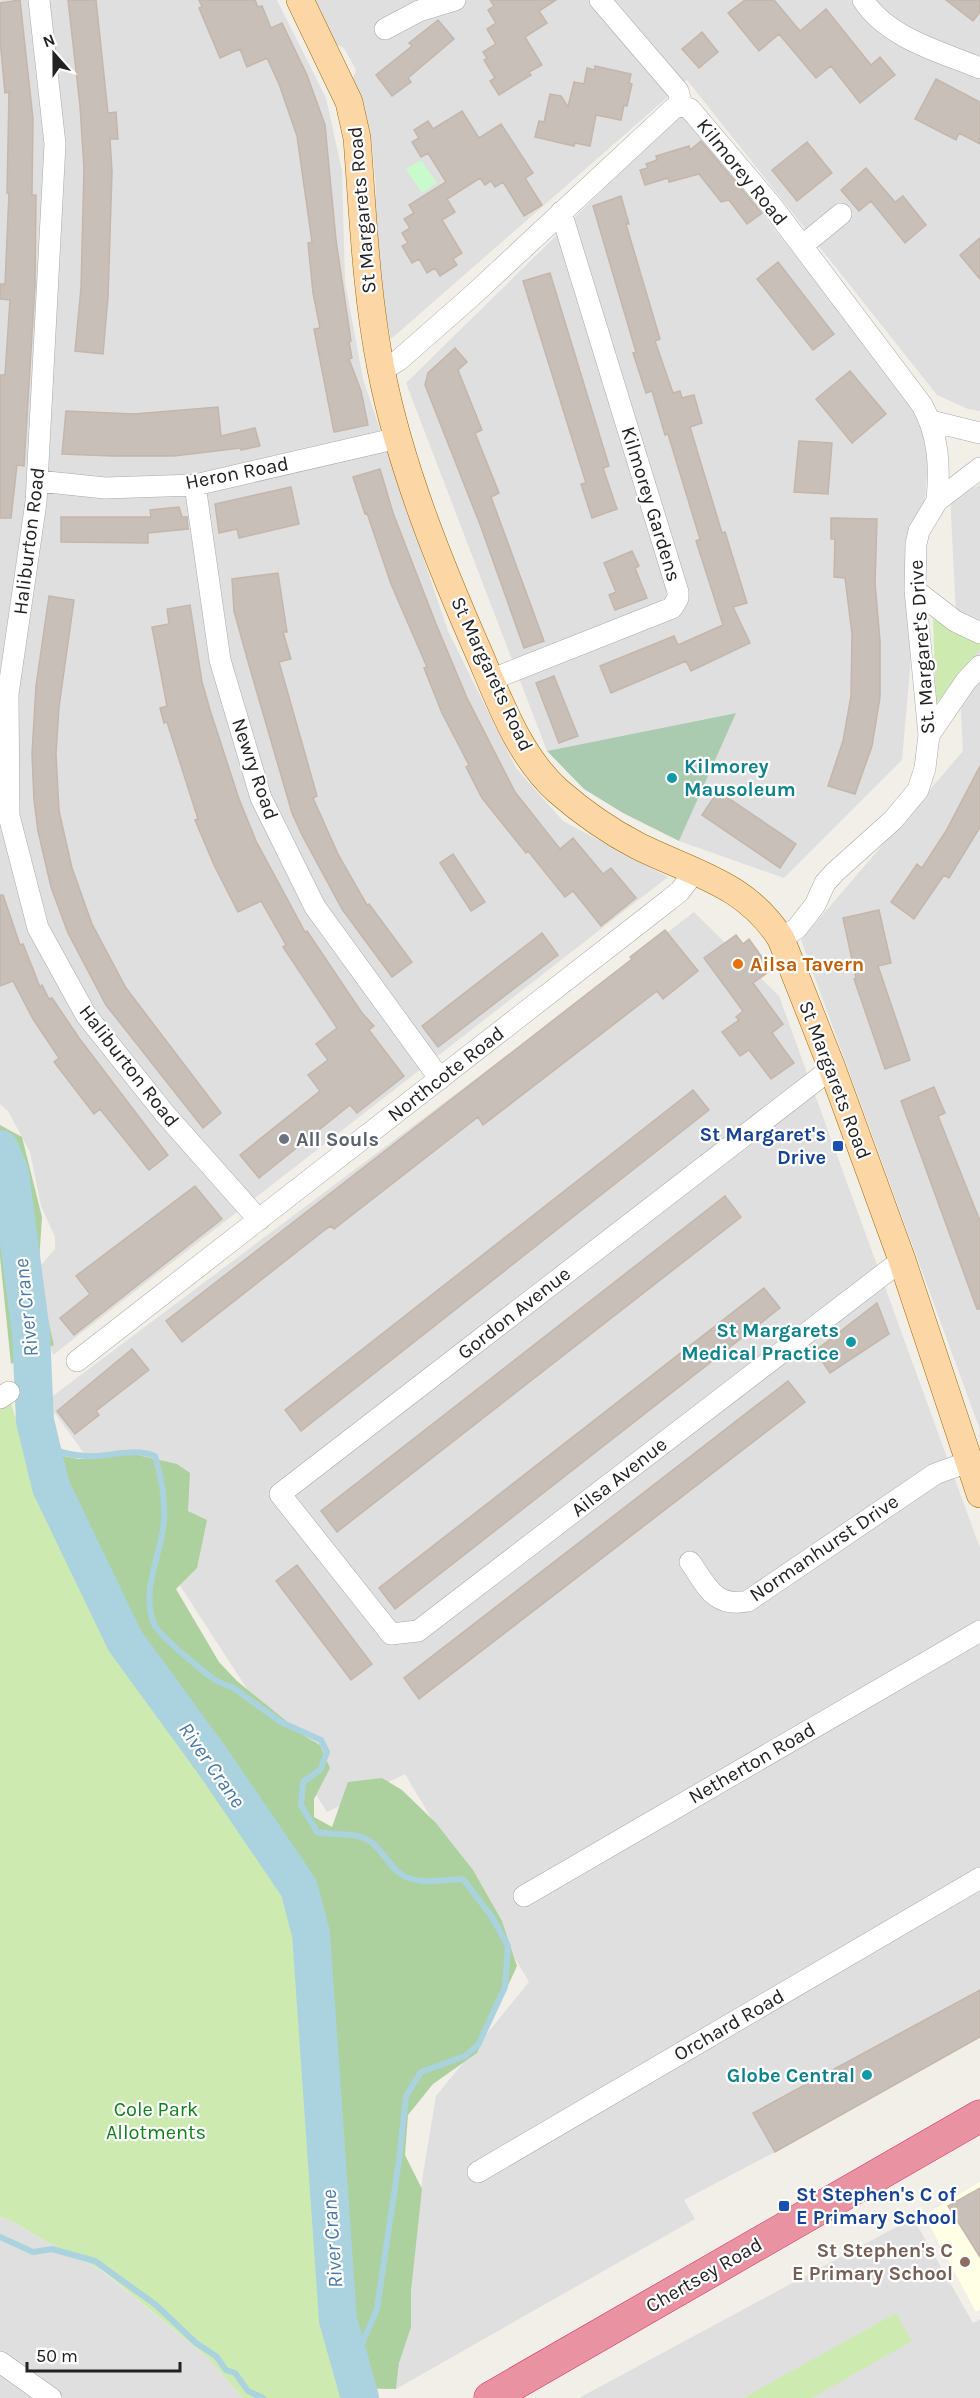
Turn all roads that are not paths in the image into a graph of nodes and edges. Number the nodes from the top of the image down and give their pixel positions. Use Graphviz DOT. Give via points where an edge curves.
graph roads {
  1 [pos="39,0"];
  2 [pos="300,0"];
  3 [pos="455,0"];
  4 [pos="600,0"];
  5 [pos="863,0"];
  6 [pos="385,29"];
  7 [pos="980,68"];
  8 [pos="682,106"];
  9 [pos="561,212"];
  10 [pos="841,214"];
  11 [pos="802,246"];
  12 [pos="381,370"];
  13 [pos="931,421"];
  14 [pos="980,433"];
  15 [pos="398,438"];
  16 [pos="980,468"];
  17 [pos="38,481"];
  18 [pos="195,485"];
  19 [pos="937,501"];
  20 [pos="915,590"];
  21 [pos="980,633"];
  22 [pos="980,666"];
  23 [pos="490,680"];
  24 [pos="929,735"];
  25 [pos="696,870"];
  26 [pos="781,939"];
  27 [pos="832,1068"];
  28 [pos="440,1079"];
  29 [pos="259,1220"];
  30 [pos="902,1260"];
  31 [pos="77,1361"];
  32 [pos="968,1462"];
  33 [pos="980,1494"];
  34 [pos="690,1562"];
  35 [pos="343,1576"];
  36 [pos="980,1631"];
  37 [pos="980,1878"];
  38 [pos="524,1896"];
  39 [pos="980,2116"];
  40 [pos="478,2172"];
  41 [pos="0,2362"];
  42 [pos="51,2398"];
  43 [pos="490,2398"];
  1 -- 17 [label="street, Haliburton Road" via="55,144"];
  2 -- 12 [label="main road, St Margarets Road" via="354,118 368,282"];
  3 -- 6 [label="street" via="419,11"];
  4 -- 8 [label="street" via="678,91"];
  5 -- 7 [label="street" via="890,27 912,40"];
  8 -- 9 [label="street, Kilmorey Road" via="674,108"];
  8 -- 11 [label="street, Kilmorey Road" via="690,109"];
  9 -- 12 [label="street, Kilmorey Road" via="399,360"];
  9 -- 23 [label="street, Kilmorey Gardens" via="678,598 672,608"];
  10 -- 11 [label="street"];
  11 -- 13 [label="street, Kilmorey Road"];
  12 -- 15 [label="main road, St Margarets Road"];
  13 -- 14 [label="street"];
  13 -- 19 [label="street, Kilmorey Road" via="939,463"];
  15 -- 18 [label="street, Heron Road"];
  15 -- 23 [label="main road, St Margarets Road" via="458,607"];
  16 -- 19 [label="street, St. Margaret's Drive"];
  17 -- 18 [label="street, Heron Road" via="105,488"];
  17 -- 29 [label="street, Haliburton Road" via="8,694 9,816 38,928 86,1015 165,1114"];
  18 -- 28 [label="street, Newry Road" via="220,660 261,798 315,907"];
  19 -- 20 [label="street, St. Margaret's Drive" via="919,531"];
  20 -- 21 [label="street" via="955,621"];
  20 -- 24 [label="street, St. Margaret's Drive"];
  22 -- 24 [label="street"];
  23 -- 25 [label="main road, St Margarets Road" via="517,735 555,788 619,835"];
  24 -- 26 [label="street, St. Margaret's Drive" via="926,768 918,790 893,820 835,872 797,928"];
  25 -- 26 [label="main road, St Margarets Road" via="753,906"];
  25 -- 28 [label="street, Northcote Road" via="669,900"];
  26 -- 27 [label="main road, St Margarets Road"];
  27 -- 30 [label="main road, St Margarets Road"];
  27 -- 35 [label="street, Gordon Avenue" via="280,1494"];
  28 -- 29 [label="street, Northcote Road"];
  29 -- 31 [label="street, Northcote Road"];
  30 -- 32 [label="main road, St Margarets Road"];
  30 -- 35 [label="street, Ailsa Avenue" via="418,1631 390,1634"];
  32 -- 33 [label="main road, St Margarets Road"];
  32 -- 34 [label="street, Normanhurst Drive" via="935,1474 748,1601 733,1604 711,1592"];
  36 -- 38 [label="street, Netherton Road"];
  37 -- 40 [label="street, Orchard Road"];
  39 -- 43 [label="highway, Chertsey Road"];
  41 -- 42 [label="street"];
}
